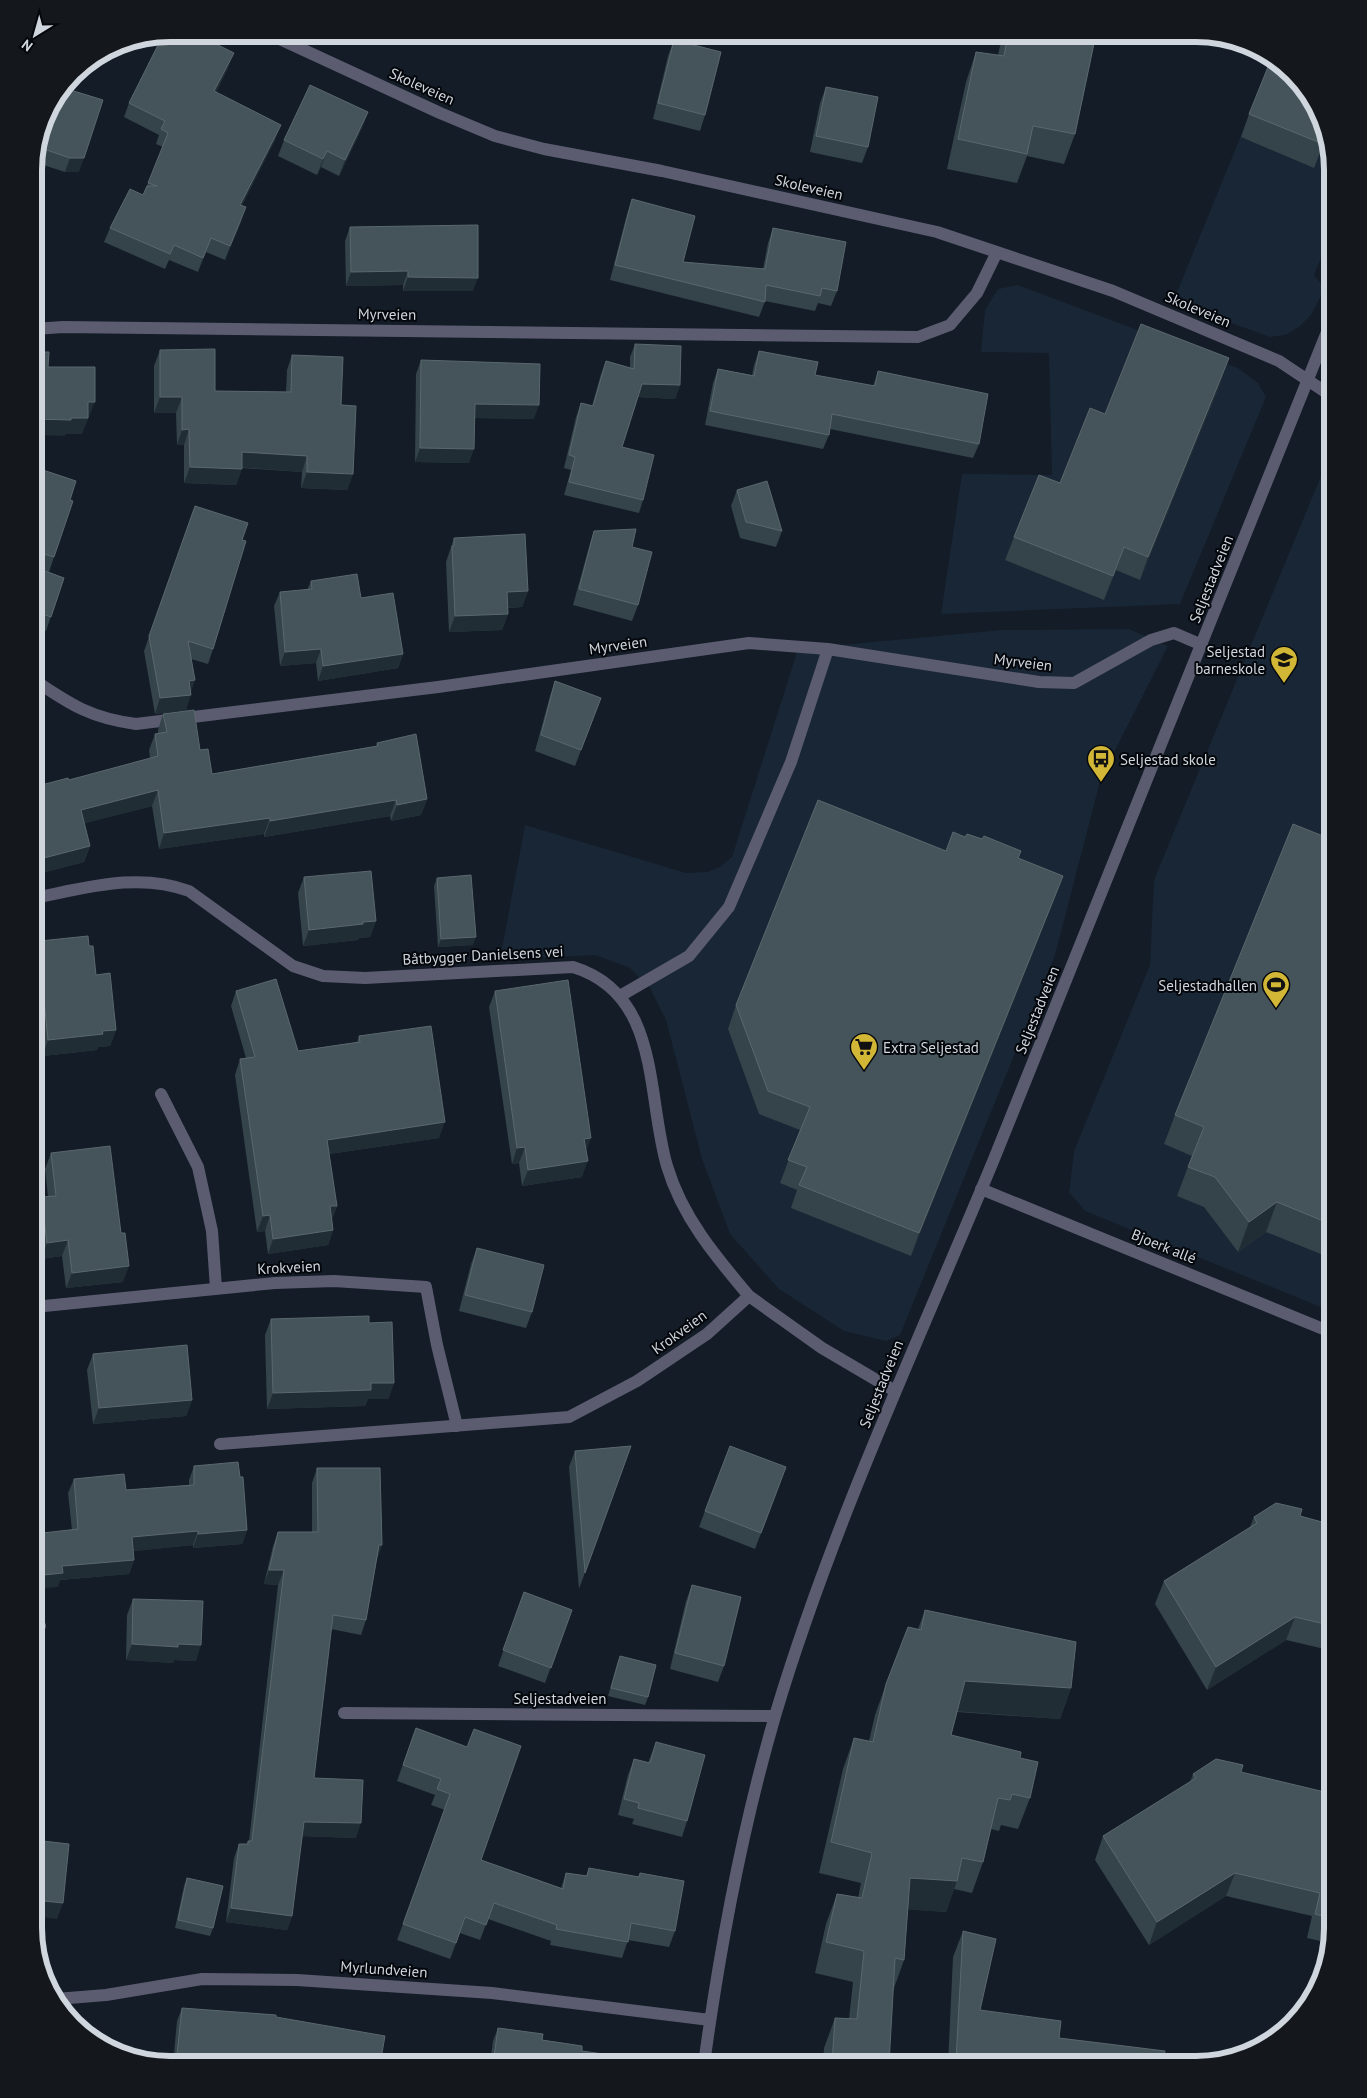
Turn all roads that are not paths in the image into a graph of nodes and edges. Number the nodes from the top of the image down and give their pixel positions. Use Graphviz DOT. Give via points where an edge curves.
graph roads {
  1 [pos="289,43"];
  2 [pos="997,252"];
  3 [pos="43,328"];
  4 [pos="1324,340"];
  5 [pos="1308,381"];
  6 [pos="1324,391"];
  7 [pos="1202,645"];
  8 [pos="828,649"];
  9 [pos="43,686"];
  10 [pos="43,896"];
  11 [pos="620,996"];
  12 [pos="161,1094"];
  13 [pos="981,1189"];
  14 [pos="216,1288"];
  15 [pos="749,1296"];
  16 [pos="43,1306"];
  17 [pos="1324,1329"];
  18 [pos="895,1392"];
  19 [pos="457,1426"];
  20 [pos="220,1444"];
  21 [pos="344,1713"];
  22 [pos="775,1716"];
  23 [pos="64,1999"];
  24 [pos="710,2020"];
  25 [pos="705,2056"];
  1 -- 2 [label="street, Skoleveien" via="495,136 937,232"];
  2 -- 3 [label="street, Myrveien" via="977,293 950,325 918,337"];
  2 -- 5 [label="street, Skoleveien" via="1113,291 1279,361"];
  4 -- 5 [label="street, Seljestadveien"];
  5 -- 6 [label="street, Skoleveien"];
  5 -- 7 [label="street, Seljestadveien"];
  7 -- 8 [label="street, Myrveien" via="1174,633 1151,640 1074,683 1039,682"];
  7 -- 13 [label="street, Seljestadveien"];
  8 -- 9 [label="street, Myrveien" via="749,644 136,724 93,716"];
  8 -- 11 [label="street" via="791,762 729,907 689,956"];
  10 -- 11 [label="street, Båtbygger Danielsens vei" via="131,881 159,882 189,891 293,966 323,976 365,978 572,967 603,980"];
  11 -- 15 [label="street, Båtbygger Danielsens vei" via="637,1023 647,1058 667,1167 690,1221"];
  12 -- 14 [label="street" via="198,1167 212,1231"];
  13 -- 17 [label="street, Bjoerk allé"];
  13 -- 18 [label="street, Seljestadveien"];
  14 -- 16 [label="street"];
  14 -- 19 [label="street, Krokveien" via="334,1281 426,1287"];
  15 -- 18 [label="street" via="822,1348"];
  15 -- 19 [label="street, Krokveien" via="707,1334 676,1355 637,1381 569,1417"];
  18 -- 22 [label="street, Seljestadveien" via="847,1512"];
  19 -- 20 [label="street, Krokveien"];
  21 -- 22 [label="street, Seljestadveien"];
  22 -- 24 [label="street, Seljestadveien" via="745,1836"];
  23 -- 24 [label="street, Myrlundveien" via="202,1979 297,1980 492,1993"];
  24 -- 25 [label="street, Seljestadveien"];
}
